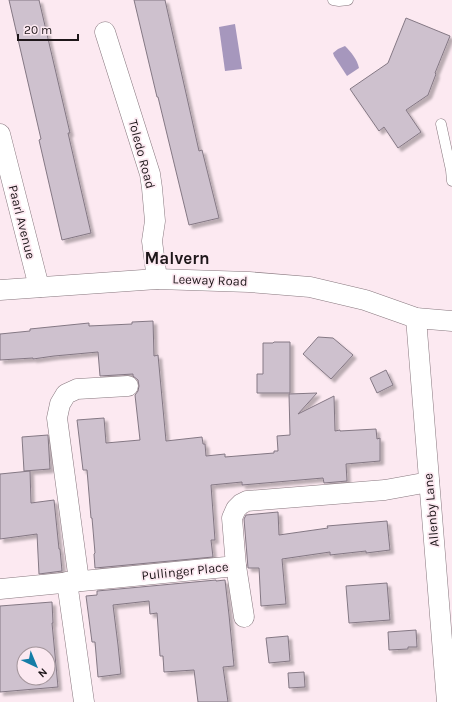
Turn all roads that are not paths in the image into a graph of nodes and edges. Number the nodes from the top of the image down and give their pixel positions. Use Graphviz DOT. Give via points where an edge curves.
graph roads {
  1 [pos="333,0"];
  2 [pos="348,0"];
  3 [pos="105,32"];
  4 [pos="441,124"];
  5 [pos="0,134"];
  6 [pos="452,181"];
  7 [pos="157,279"];
  8 [pos="39,287"];
  9 [pos="0,290"];
  10 [pos="416,318"];
  11 [pos="452,321"];
  12 [pos="128,386"];
  13 [pos="429,482"];
  14 [pos="236,566"];
  15 [pos="73,582"];
  16 [pos="0,589"];
  17 [pos="244,617"];
  18 [pos="84,702"];
  19 [pos="447,702"];
  1 -- 2 [label="lane"];
  3 -- 7 [label="street, Toledo Road" via="150,174 155,221 152,241"];
  4 -- 6 [label="lane"];
  5 -- 8 [label="street, Paarl Avenue"];
  7 -- 8 [label="street, Leeway Road"];
  7 -- 10 [label="street, Leeway Road" via="310,287 365,300"];
  8 -- 9 [label="street, Leeway Road"];
  10 -- 11 [label="street, Leeway Road"];
  10 -- 13 [label="street, Allenby Lane"];
  12 -- 15 [label="street" via="77,389 66,394 60,404 57,418"];
  13 -- 14 [label="street, Pullinger Place" via="385,490 247,501 236,509 232,518"];
  13 -- 19 [label="street, Allenby Lane"];
  14 -- 15 [label="street, Pullinger Place"];
  14 -- 17 [label="street"];
  15 -- 16 [label="street, Pullinger Place"];
  15 -- 18 [label="street"];
}
